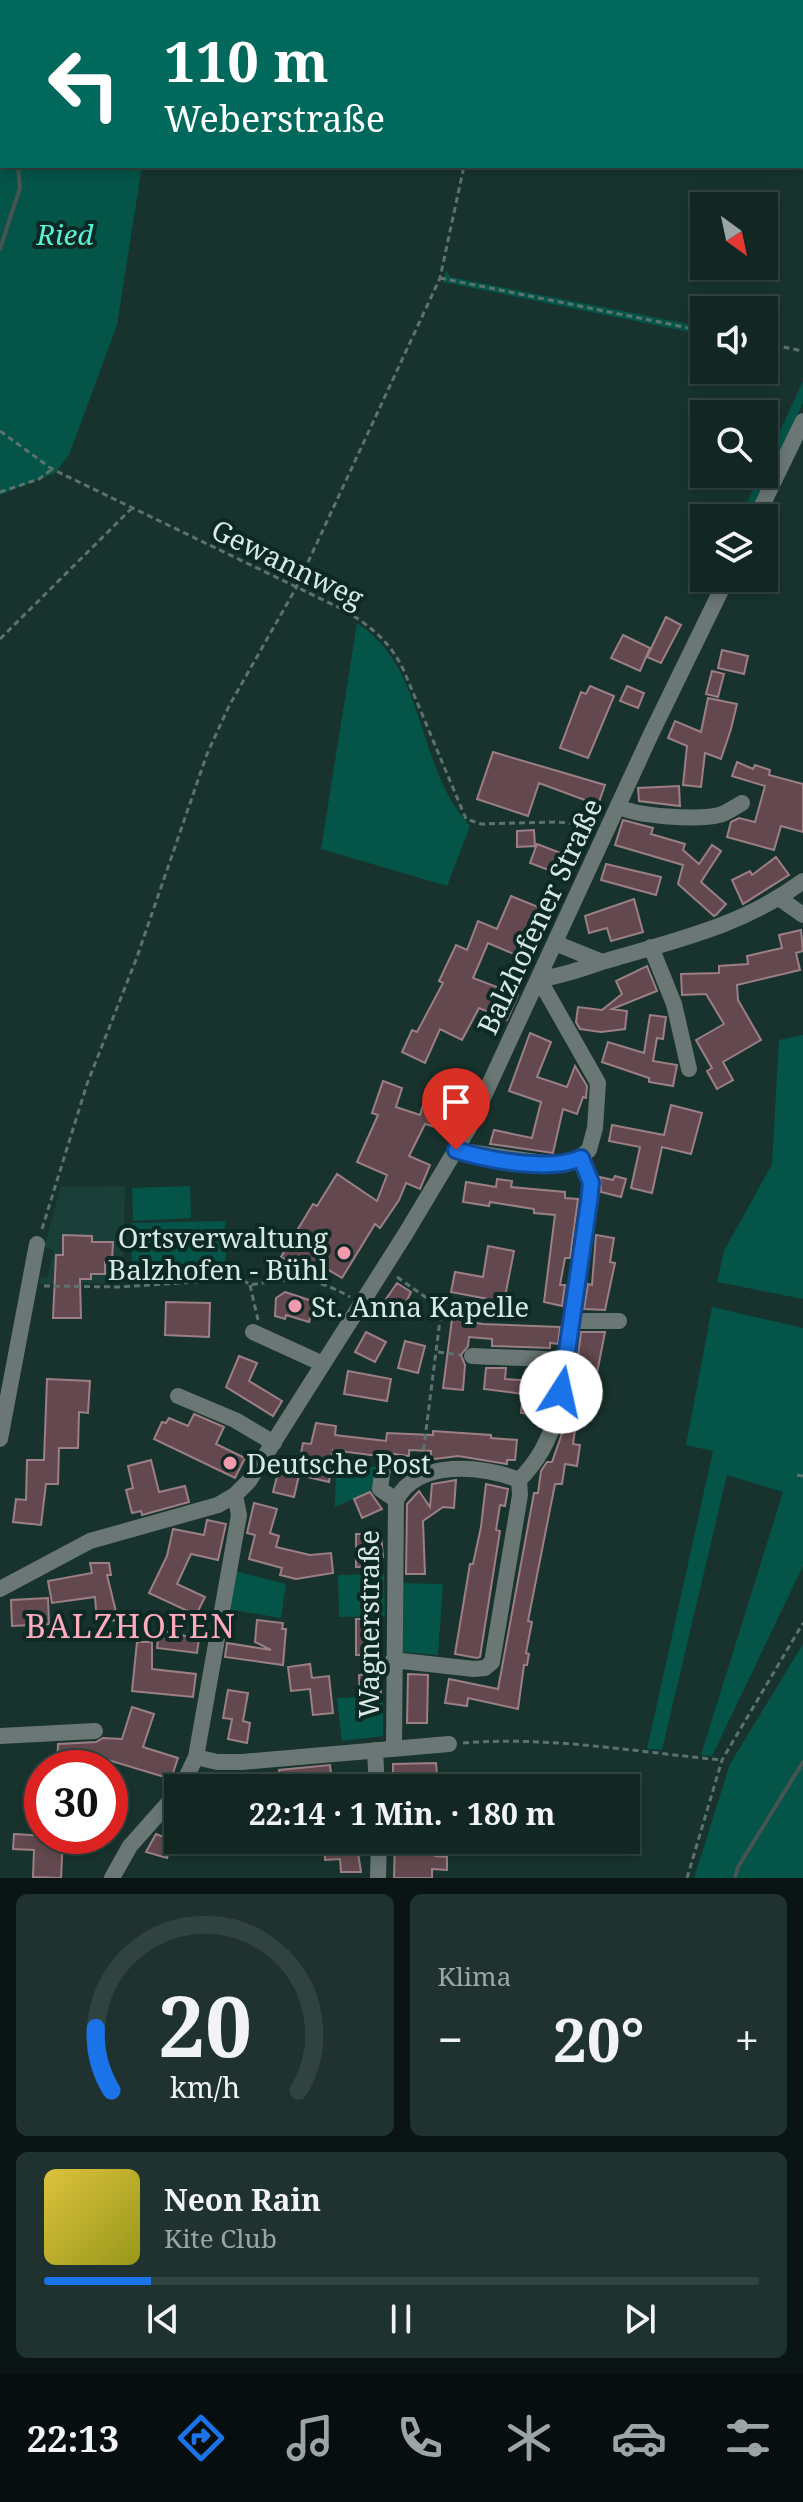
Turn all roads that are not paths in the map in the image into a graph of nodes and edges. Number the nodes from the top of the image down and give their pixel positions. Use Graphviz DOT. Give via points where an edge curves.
graph roads {
  1 [pos="803,421"];
  2 [pos="763,504"];
  3 [pos="720,592"];
  4 [pos="742,803"];
  5 [pos="618,806"];
  6 [pos="803,881"];
  7 [pos="779,898"];
  8 [pos="803,915"];
  9 [pos="555,943"];
  10 [pos="651,947"];
  11 [pos="602,962"];
  12 [pos="539,979"];
  13 [pos="689,1069"];
  14 [pos="456,1150"];
  15 [pos="581,1158"];
  16 [pos="37,1244"];
  17 [pos="572,1321"];
  18 [pos="619,1321"];
  19 [pos="253,1332"];
  20 [pos="472,1356"];
  21 [pos="567,1361"];
  22 [pos="323,1364"];
  23 [pos="178,1396"];
  24 [pos="0,1439"];
  25 [pos="274,1443"];
  26 [pos="424,1470"];
  27 [pos="519,1480"];
  28 [pos="235,1495"];
  29 [pos="396,1500"];
  30 [pos="0,1589"];
  31 [pos="393,1660"];
  32 [pos="95,1731"];
  33 [pos="0,1736"];
  34 [pos="449,1744"];
  35 [pos="394,1747"];
  36 [pos="375,1750"];
  37 [pos="196,1757"];
  38 [pos="187,1774"];
  39 [pos="376,1774"];
  40 [pos="164,1807"];
  41 [pos="379,1854"];
  42 [pos="112,1878"];
  43 [pos="378,1878"];
  1 -- 2 [label="street"];
  3 -- 5 [label="street, Balzhofener Straße"];
  4 -- 5 [label="street" via="720,815 657,816"];
  5 -- 9 [label="street, Balzhofener Straße"];
  6 -- 7 [label="street"];
  7 -- 8 [label="street"];
  7 -- 10 [label="street" via="740,919"];
  9 -- 11 [label="street"];
  9 -- 12 [label="street, Balzhofener Straße"];
  10 -- 11 [label="street"];
  10 -- 13 [label="street" via="674,1004"];
  11 -- 12 [label="street"];
  12 -- 14 [label="street, Balzhofener Straße"];
  12 -- 15 [label="street" via="598,1083 595,1128"];
  14 -- 15 [label="street" via="539,1164"];
  14 -- 22 [label="street, Balzhofener Straße"];
  15 -- 17 [label="street" via="591,1183"];
  16 -- 24 [label="street"];
  17 -- 18 [label="street"];
  17 -- 21 [label="street"];
  19 -- 22 [label="street"];
  20 -- 21 [label="street"];
  21 -- 27 [label="street" via="549,1437"];
  22 -- 25 [label="street, Balzhofener Straße"];
  23 -- 25 [label="street"];
  25 -- 28 [label="street, Balzhofener Straße"];
  26 -- 27 [label="street, Wagnerstraße" via="502,1473"];
  26 -- 29 [label="street, Wagnerstraße"];
  26 -- 29 [label="street, Wagnerstraße" via="383,1467 380,1489"];
  27 -- 31 [label="street" via="492,1662 474,1669"];
  28 -- 30 [label="street, Balzhofener Straße" via="200,1512 90,1541"];
  28 -- 37 [label="street" via="239,1515"];
  29 -- 31 [label="street, Wagnerstraße"];
  31 -- 35 [label="street, Wagnerstraße"];
  32 -- 33 [label="street"];
  34 -- 35 [label="street"];
  35 -- 36 [label="street"];
  36 -- 37 [label="street" via="228,1763"];
  36 -- 39 [label="street"];
  37 -- 38 [label="street"];
  40 -- 42 [label="street" via="130,1846"];
  41 -- 43 [label="street"];
}
